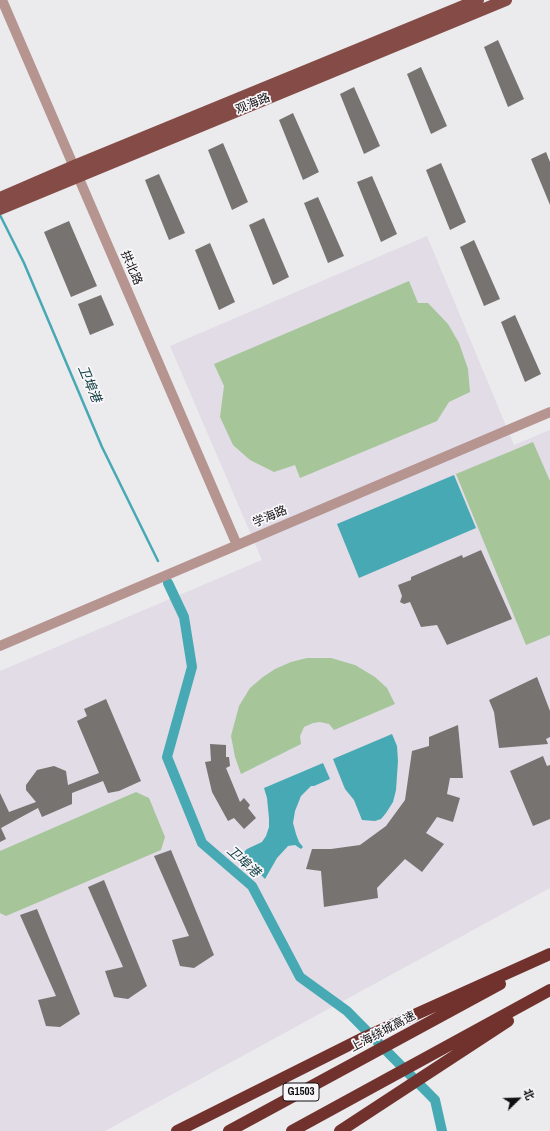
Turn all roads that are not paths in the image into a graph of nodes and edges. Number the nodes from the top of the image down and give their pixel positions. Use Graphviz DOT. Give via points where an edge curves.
graph roads {
  1 [pos="2,0"];
  2 [pos="478,0"];
  3 [pos="506,0"];
  4 [pos="76,171"];
  5 [pos="0,205"];
  6 [pos="550,412"];
  7 [pos="237,545"];
  8 [pos="0,646"];
  9 [pos="550,954"];
  10 [pos="550,957"];
  11 [pos="550,990"];
  12 [pos="550,994"];
  13 [pos="177,1131"];
  14 [pos="229,1131"];
  15 [pos="292,1131"];
  16 [pos="340,1131"];
  1 -- 4 [label="street, 拱北路"];
  2 -- 4 [label="main road, 观海路"];
  3 -- 4 [label="main road, 观海路"];
  4 -- 5 [label="main road, 观海路"];
  4 -- 7 [label="street, 拱北路"];
  6 -- 7 [label="street, 学海路"];
  7 -- 8 [label="street, 学海路"];
  9 -- 13 [label="highway" via="361,1039"];
  10 -- 14 [label="highway, 上海绕城高速 / G1503"];
  11 -- 15 [label="highway, G1503"];
  12 -- 16 [label="highway"];
}
